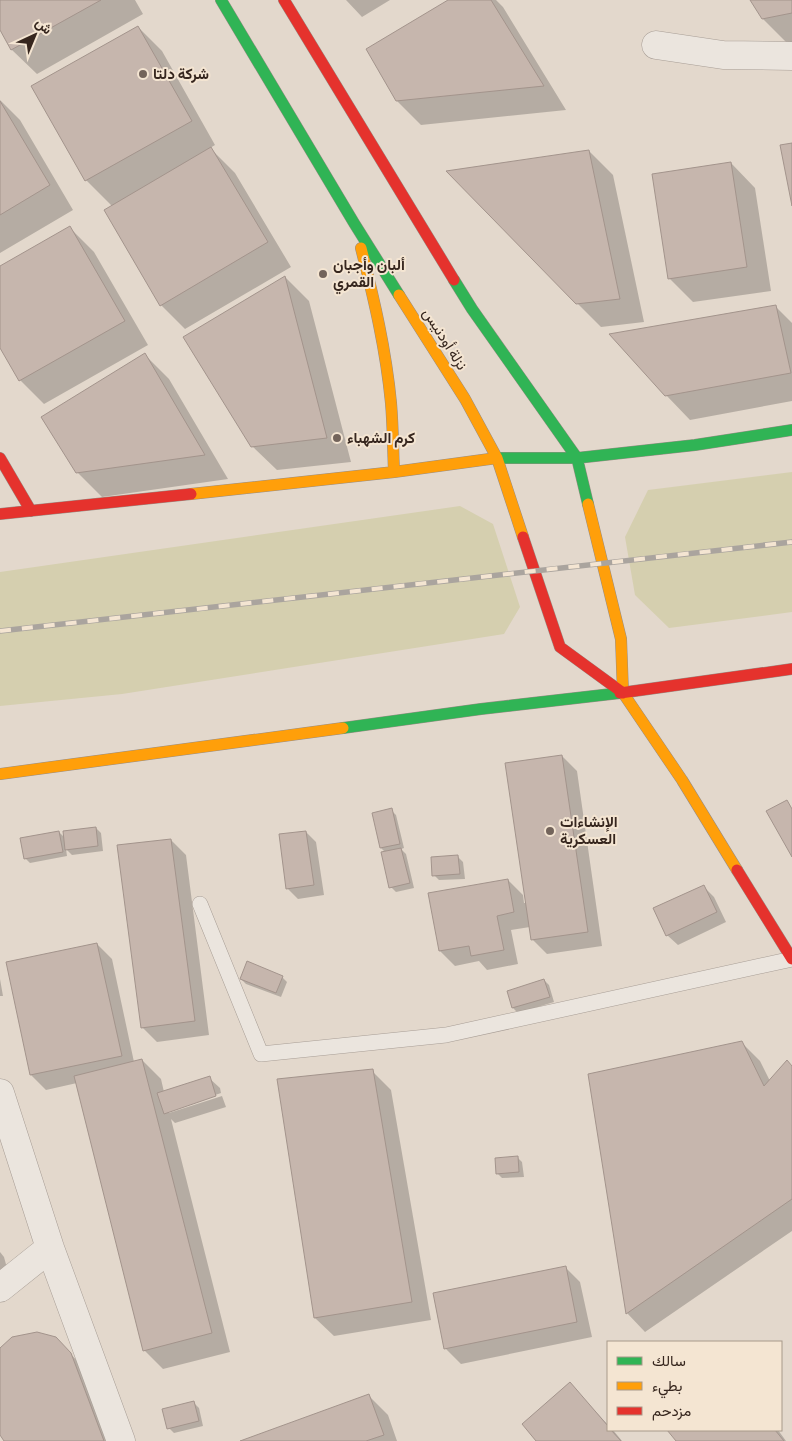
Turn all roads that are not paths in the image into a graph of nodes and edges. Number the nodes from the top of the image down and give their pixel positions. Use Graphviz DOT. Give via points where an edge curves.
graph roads {
  1 [pos="221,0"];
  2 [pos="284,0"];
  3 [pos="656,45"];
  4 [pos="792,56"];
  5 [pos="354,223"];
  6 [pos="792,430"];
  7 [pos="0,458"];
  8 [pos="497,458"];
  9 [pos="577,458"];
  10 [pos="394,472"];
  11 [pos="31,510"];
  12 [pos="0,514"];
  13 [pos="792,669"];
  14 [pos="623,693"];
  15 [pos="0,774"];
  16 [pos="200,904"];
  17 [pos="792,959"];
  18 [pos="0,1093"];
  19 [pos="50,1248"];
  20 [pos="0,1288"];
  21 [pos="121,1441"];
  1 -- 5 [label="main road, نزلة أودنيس"];
  2 -- 9 [label="main road" via="472,309"];
  3 -- 4 [label="street" via="724,55"];
  5 -- 8 [label="main road, نزلة أودنيس" via="465,399"];
  5 -- 10 [label="main road" via="376,305 385,355"];
  6 -- 9 [label="main road"];
  7 -- 11 [label="main road"];
  8 -- 9 [label="main road"];
  8 -- 10 [label="main road"];
  8 -- 14 [label="main road, نزلة أودنيس" via="560,647"];
  9 -- 14 [label="main road" via="621,639"];
  10 -- 11 [label="main road"];
  11 -- 12 [label="main road"];
  13 -- 14 [label="main road"];
  14 -- 15 [label="main road"];
  14 -- 17 [label="main road" via="682,780"];
  16 -- 17 [label="lane" via="261,1054 446,1035"];
  18 -- 19 [label="street"];
  19 -- 20 [label="street"];
  19 -- 21 [label="street"];
}
